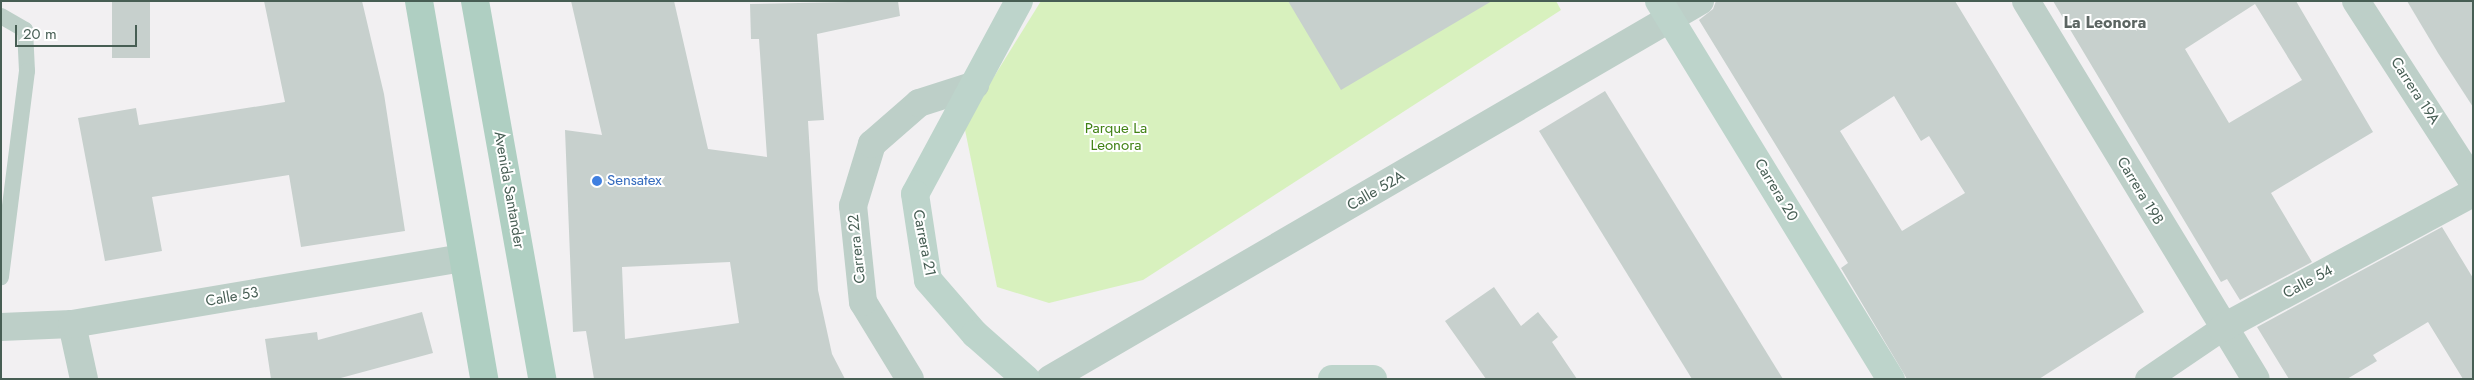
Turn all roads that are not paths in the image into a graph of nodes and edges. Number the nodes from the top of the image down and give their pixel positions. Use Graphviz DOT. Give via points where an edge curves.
graph roads {
  1 [pos="418,1"];
  2 [pos="475,1"];
  3 [pos="1019,1"];
  4 [pos="1700,1"];
  5 [pos="2026,1"];
  6 [pos="2356,1"];
  7 [pos="1666,11"];
  8 [pos="1,16"];
  9 [pos="975,84"];
  10 [pos="2473,182"];
  11 [pos="2473,193"];
  12 [pos="462,258"];
  13 [pos="1,277"];
  14 [pos="72,324"];
  15 [pos="1,327"];
  16 [pos="2222,328"];
  17 [pos="84,379"];
  18 [pos="484,379"];
  19 [pos="542,379"];
  20 [pos="910,379"];
  21 [pos="1026,379"];
  22 [pos="1050,379"];
  23 [pos="1332,379"];
  24 [pos="1373,379"];
  25 [pos="1891,379"];
  26 [pos="2147,379"];
  27 [pos="2256,379"];
  1 -- 12 [label="main road"];
  2 -- 19 [label="main road, Avenida Santander"];
  3 -- 9 [label="main road"];
  4 -- 7 [label="street, Calle 52A"];
  5 -- 16 [label="street, Carrera 19B"];
  6 -- 10 [label="street, Carrera 19A"];
  7 -- 22 [label="street, Calle 52A"];
  7 -- 25 [label="main road, Carrera 20"];
  8 -- 13 [label="lane" via="25,30 27,71"];
  9 -- 20 [label="street, Carrera 22" via="920,103 872,144 853,206 862,302"];
  9 -- 21 [label="main road, Carrera 21" via="915,194 928,280 975,334"];
  11 -- 16 [label="street, Calle 54"];
  12 -- 14 [label="street, Calle 53"];
  12 -- 18 [label="main road"];
  14 -- 15 [label="street, Calle 53"];
  14 -- 17 [label="street"];
  16 -- 26 [label="street, Calle 54"];
  16 -- 27 [label="street, Carrera 19B"];
  23 -- 24 [label="main road"];
}
